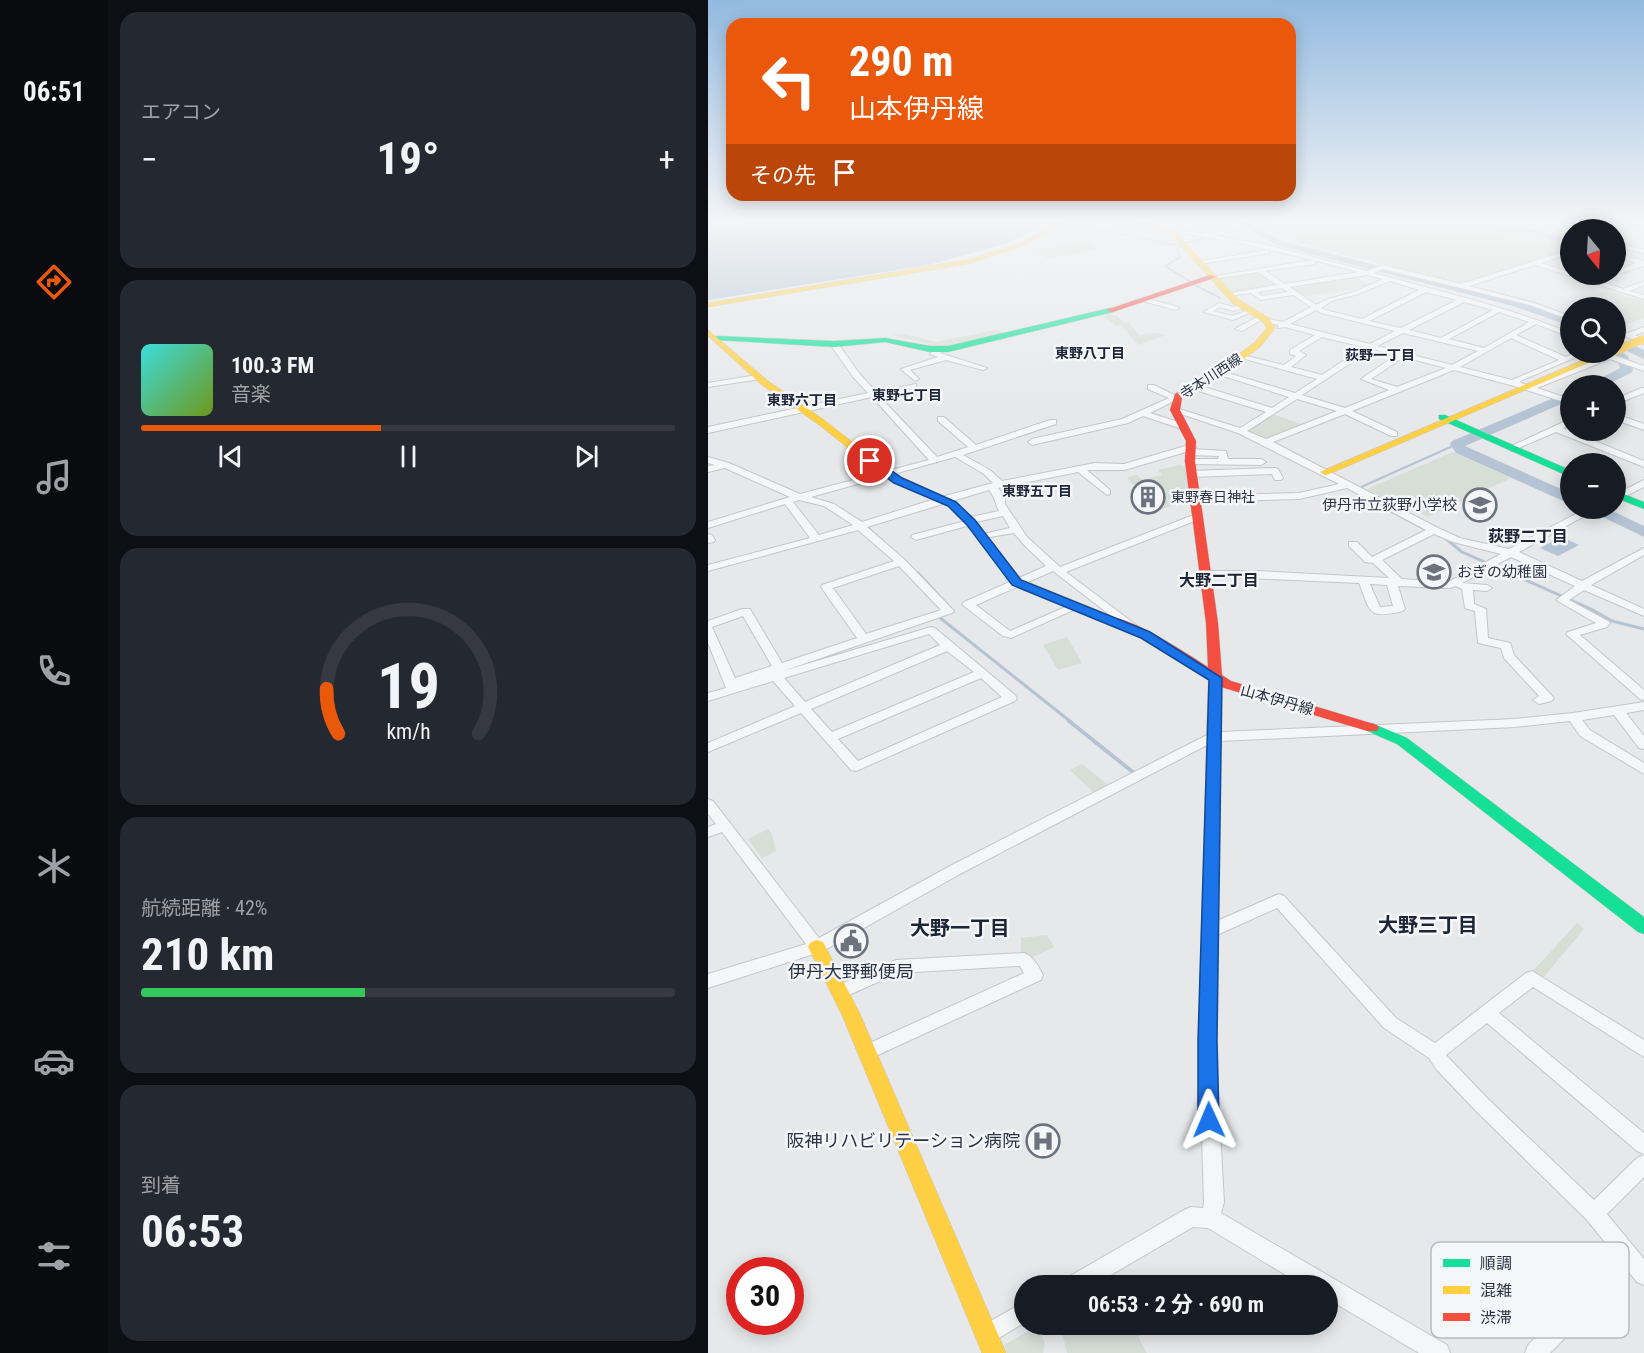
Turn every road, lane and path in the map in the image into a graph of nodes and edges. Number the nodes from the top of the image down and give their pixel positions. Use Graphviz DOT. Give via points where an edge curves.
graph roads {
  1 [pos="825,285"];
  2 [pos="1189,285"];
  3 [pos="1220,285"];
  4 [pos="1287,285"];
  5 [pos="1375,285"];
  6 [pos="1410,285"];
  7 [pos="1458,285"];
  8 [pos="1605,285"];
  9 [pos="1638,285"];
  10 [pos="1282,286"];
  11 [pos="1462,286"];
  12 [pos="1426,290"];
  13 [pos="1252,291"];
  14 [pos="1623,291"];
  15 [pos="1293,293"];
  16 [pos="1228,294"];
  17 [pos="1644,297"];
  18 [pos="1464,299"];
  19 [pos="1145,300"];
  20 [pos="708,304"];
  21 [pos="1176,308"];
  22 [pos="1314,308"];
  23 [pos="1500,309"];
  24 [pos="1560,314"];
  25 [pos="1258,318"];
  26 [pos="1363,321"];
  27 [pos="1536,321"];
  28 [pos="1283,325"];
  29 [pos="1239,329"];
  30 [pos="1402,331"];
  31 [pos="1560,331"];
  32 [pos="1644,331"];
  33 [pos="712,335"];
  34 [pos="1320,335"];
  35 [pos="1510,335"];
  36 [pos="1626,335"];
  37 [pos="1629,335"];
  38 [pos="1626,339"];
  39 [pos="1442,340"];
  40 [pos="1644,340"];
  41 [pos="834,344"];
  42 [pos="1370,347"];
  43 [pos="1484,350"];
  44 [pos="1626,352"];
  45 [pos="941,354"];
  46 [pos="1402,355"];
  47 [pos="1242,357"];
  48 [pos="1560,357"];
  49 [pos="1626,360"];
  50 [pos="1560,362"];
  51 [pos="1570,363"];
  52 [pos="1598,363"];
  53 [pos="983,368"];
  54 [pos="1285,368"];
  55 [pos="1453,368"];
  56 [pos="1644,369"];
  57 [pos="1218,373"];
  58 [pos="758,377"];
  59 [pos="1323,378"];
  60 [pos="708,385"];
  61 [pos="1522,385"];
  62 [pos="1151,387"];
  63 [pos="1195,387"];
  64 [pos="1396,390"];
  65 [pos="1644,390"];
  66 [pos="874,395"];
  67 [pos="1297,396"];
  68 [pos="1560,398"];
  69 [pos="1626,398"];
  70 [pos="1176,404"];
  71 [pos="804,410"];
  72 [pos="1342,410"];
  73 [pos="1273,411"];
  74 [pos="1143,413"];
  75 [pos="1443,417"];
  76 [pos="1626,421"];
  77 [pos="947,422"];
  78 [pos="1053,422"];
  79 [pos="1182,426"];
  80 [pos="1560,427"];
  81 [pos="1644,427"];
  82 [pos="1035,428"];
  83 [pos="1557,429"];
  84 [pos="708,430"];
  85 [pos="1241,431"];
  86 [pos="1394,434"];
  87 [pos="1049,438"];
  88 [pos="1266,442"];
  89 [pos="974,448"];
  90 [pos="1511,448"];
  91 [pos="1044,450"];
  92 [pos="956,454"];
  93 [pos="1191,459"];
  94 [pos="708,460"];
  95 [pos="935,461"];
  96 [pos="1221,461"];
  97 [pos="1261,462"];
  98 [pos="1644,464"];
  99 [pos="726,465"];
  100 [pos="1080,469"];
  101 [pos="708,470"];
  102 [pos="1321,470"];
  103 [pos="1560,470"];
  104 [pos="1221,473"];
  105 [pos="887,474"];
  106 [pos="1278,478"];
  107 [pos="1644,483"];
  108 [pos="1348,485"];
  109 [pos="996,486"];
  110 [pos="1105,488"];
  111 [pos="1626,492"];
  112 [pos="799,497"];
  113 [pos="944,499"];
  114 [pos="1196,499"];
  115 [pos="1626,499"];
  116 [pos="788,501"];
  117 [pos="1644,506"];
  118 [pos="1006,512"];
  119 [pos="1199,516"];
  120 [pos="1575,519"];
  121 [pos="970,521"];
  122 [pos="708,525"];
  123 [pos="858,525"];
  124 [pos="1018,529"];
  125 [pos="1434,530"];
  126 [pos="916,537"];
  127 [pos="982,537"];
  128 [pos="816,539"];
  129 [pos="1353,544"];
  130 [pos="1512,553"];
  131 [pos="1641,555"];
  132 [pos="1376,560"];
  133 [pos="902,562"];
  134 [pos="708,568"];
  135 [pos="1056,569"];
  136 [pos="1205,574"];
  137 [pos="1364,581"];
  138 [pos="1017,582"];
  139 [pos="1396,582"];
  140 [pos="1450,585"];
  141 [pos="1583,585"];
  142 [pos="1467,586"];
  143 [pos="1487,588"];
  144 [pos="1074,607"];
  145 [pos="1644,613"];
  146 [pos="708,627"];
  147 [pos="1136,630"];
  148 [pos="864,639"];
  149 [pos="948,646"];
  150 [pos="778,673"];
  151 [pos="982,673"];
  152 [pos="1215,678"];
  153 [pos="732,687"];
  154 [pos="1644,696"];
  155 [pos="708,697"];
  156 [pos="1539,699"];
  157 [pos="1644,706"];
  158 [pos="804,709"];
  159 [pos="1617,710"];
  160 [pos="1573,717"];
  161 [pos="1377,729"];
  162 [pos="831,737"];
  163 [pos="1213,737"];
  164 [pos="1644,745"];
  165 [pos="708,748"];
  166 [pos="1644,769"];
  167 [pos="708,804"];
  168 [pos="725,826"];
  169 [pos="708,832"];
  170 [pos="1644,927"];
  171 [pos="1210,931"];
  172 [pos="817,947"];
  173 [pos="708,981"];
  174 [pos="840,992"];
  175 [pos="1486,1012"];
  176 [pos="1644,1049"];
  177 [pos="867,1052"];
  178 [pos="1435,1053"];
  179 [pos="1644,1145"];
  180 [pos="1644,1164"];
  181 [pos="1594,1213"];
  182 [pos="1210,1218"];
  183 [pos="1617,1242"];
  184 [pos="1629,1256"];
  185 [pos="1091,1275"];
  186 [pos="1306,1275"];
  187 [pos="1644,1275"];
  188 [pos="1338,1294"];
  189 [pos="1014,1321"];
  190 [pos="1549,1338"];
  191 [pos="991,1343"];
  192 [pos="1438,1353"];
  193 [pos="1536,1353"];
  1 -- 20 [label="street"];
  2 -- 19 [label="street"];
  3 -- 16 [label="street"];
  4 -- 10 [label="street"];
  5 -- 22 [label="street"];
  6 -- 12 [label="street"];
  7 -- 11 [label="street"];
  8 -- 14 [label="street"];
  9 -- 14 [label="street"];
  10 -- 13 [label="street"];
  10 -- 15 [label="street"];
  11 -- 24 [label="street"];
  12 -- 18 [label="street"];
  12 -- 26 [label="street"];
  13 -- 15 [label="street" via="1260,298"];
  13 -- 16 [label="street"];
  14 -- 17 [label="street"];
  15 -- 22 [label="street"];
  16 -- 25 [label="street"];
  18 -- 23 [label="street"];
  18 -- 30 [label="street"];
  19 -- 21 [label="street"];
  19 -- 45 [label="street"];
  22 -- 26 [label="street"];
  22 -- 28 [label="street"];
  23 -- 27 [label="street"];
  23 -- 39 [label="street"];
  25 -- 28 [label="street"];
  25 -- 28 [label="street"];
  25 -- 29 [label="street"];
  25 -- 47 [label="street, 寺本川西線"];
  26 -- 30 [label="street"];
  27 -- 31 [label="street"];
  27 -- 35 [label="street"];
  28 -- 34 [label="street"];
  30 -- 39 [label="street"];
  30 -- 42 [label="street"];
  32 -- 37 [label="street"];
  32 -- 38 [label="street"];
  33 -- 41 [label="street"];
  33 -- 58 [label="street, 山本伊丹線"];
  34 -- 42 [label="street"];
  34 -- 54 [label="street" via="1293,352 1302,355"];
  35 -- 43 [label="street"];
  35 -- 48 [label="street"];
  36 -- 37 [label="street"];
  37 -- 40 [label="street"];
  39 -- 43 [label="street"];
  40 -- 44 [label="street, bridge"];
  41 -- 45 [label="street" via="885,340"];
  41 -- 66 [label="street"];
  42 -- 46 [label="street"];
  42 -- 59 [label="street"];
  43 -- 55 [label="street"];
  45 -- 53 [label="street"];
  45 -- 66 [label="street" via="905,369 914,383"];
  46 -- 55 [label="street"];
  46 -- 64 [label="street" via="1365,379"];
  47 -- 54 [label="street"];
  47 -- 57 [label="street, 寺本川西線"];
  49 -- 56 [label="street"];
  50 -- 61 [label="street" via="1516,380"];
  51 -- 61 [label="street"];
  52 -- 61 [label="street"];
  54 -- 59 [label="street"];
  55 -- 61 [label="street"];
  55 -- 64 [label="street"];
  57 -- 63 [label="street, 寺本川西線"];
  57 -- 67 [label="street"];
  58 -- 60 [label="street"];
  58 -- 71 [label="street, 山本伊丹線"];
  59 -- 67 [label="street"];
  61 -- 68 [label="street"];
  61 -- 75 [label="street"];
  62 -- 70 [label="street"];
  63 -- 70 [label="street, 寺本川西線"];
  63 -- 73 [label="street"];
  64 -- 72 [label="street"];
  65 -- 69 [label="street"];
  66 -- 71 [label="street"];
  66 -- 95 [label="street"];
  67 -- 72 [label="street"];
  67 -- 73 [label="street"];
  70 -- 74 [label="street"];
  70 -- 79 [label="street, 寺本川西線" via="1176,417"];
  70 -- 85 [label="street"];
  71 -- 84 [label="street"];
  71 -- 105 [label="street, 山本伊丹線"];
  72 -- 86 [label="street"];
  72 -- 88 [label="street"];
  73 -- 85 [label="street"];
  74 -- 79 [label="street"];
  74 -- 87 [label="street" via="1108,426"];
  75 -- 86 [label="street"];
  75 -- 90 [label="street"];
  75 -- 102 [label="street"];
  76 -- 81 [label="street"];
  77 -- 89 [label="street" via="956,435"];
  78 -- 82 [label="street"];
  79 -- 93 [label="street, 寺本川西線"];
  80 -- 83 [label="street"];
  82 -- 87 [label="street"];
  82 -- 89 [label="street"];
  83 -- 90 [label="street"];
  83 -- 98 [label="street"];
  85 -- 88 [label="street"];
  86 -- 102 [label="street"];
  87 -- 91 [label="street" via="1032,442"];
  88 -- 102 [label="street"];
  89 -- 92 [label="street"];
  90 -- 103 [label="street"];
  92 -- 95 [label="street"];
  92 -- 109 [label="street" via="989,473"];
  93 -- 96 [label="street"];
  93 -- 100 [label="street"];
  93 -- 104 [label="street"];
  93 -- 114 [label="street, 寺本川西線"];
  94 -- 99 [label="street"];
  95 -- 105 [label="street"];
  96 -- 97 [label="street"];
  96 -- 104 [label="street"];
  99 -- 101 [label="street"];
  99 -- 112 [label="street"];
  100 -- 109 [label="street"];
  100 -- 110 [label="street"];
  102 -- 108 [label="street"];
  104 -- 106 [label="street" via="1275,471"];
  105 -- 112 [label="street"];
  105 -- 113 [label="street, 山本伊丹線"];
  107 -- 111 [label="street"];
  108 -- 114 [label="street" via="1299,496"];
  108 -- 125 [label="street"];
  109 -- 113 [label="street"];
  109 -- 118 [label="street"];
  112 -- 116 [label="street"];
  112 -- 123 [label="street" via="830,505"];
  113 -- 121 [label="street, 山本伊丹線"];
  113 -- 123 [label="street"];
  114 -- 119 [label="street, 寺本川西線"];
  115 -- 117 [label="street"];
  116 -- 122 [label="street"];
  116 -- 128 [label="street"];
  118 -- 121 [label="street"];
  118 -- 124 [label="street"];
  119 -- 135 [label="street"];
  119 -- 136 [label="street, 寺本川西線"];
  120 -- 130 [label="street"];
  121 -- 126 [label="street"];
  121 -- 127 [label="street, 山本伊丹線"];
  123 -- 128 [label="street"];
  123 -- 133 [label="street"];
  124 -- 127 [label="street"];
  124 -- 135 [label="street" via="1031,548"];
  125 -- 130 [label="street" via="1457,540"];
  125 -- 132 [label="street"];
  127 -- 138 [label="street, 山本伊丹線"];
  128 -- 134 [label="street"];
  129 -- 132 [label="street" via="1369,560"];
  130 -- 140 [label="street"];
  130 -- 141 [label="street"];
  131 -- 141 [label="street"];
  132 -- 139 [label="street"];
  133 -- 148 [label="street" via="826,587 847,621"];
  133 -- 148 [label="street" via="948,611"];
  135 -- 138 [label="street"];
  135 -- 147 [label="street"];
  136 -- 137 [label="street"];
  136 -- 152 [label="street, 寺本川西線"];
  137 -- 139 [label="street"];
  137 -- 139 [label="street" via="1376,611 1399,609"];
  138 -- 144 [label="street, 山本伊丹線"];
  138 -- 144 [label="street" via="968,604 1006,634"];
  139 -- 140 [label="street"];
  140 -- 142 [label="street"];
  141 -- 145 [label="street"];
  141 -- 154 [label="street" via="1561,600 1604,625 1572,634"];
  142 -- 143 [label="street"];
  142 -- 156 [label="street" via="1469,606 1484,609 1482,641 1506,645 1508,657 1548,698"];
  144 -- 147 [label="street, 山本伊丹線"];
  146 -- 150 [label="street" via="746,611"];
  146 -- 153 [label="street"];
  147 -- 152 [label="street, 山本伊丹線"];
  148 -- 150 [label="street"];
  149 -- 150 [label="street" via="931,630"];
  149 -- 151 [label="street"];
  149 -- 158 [label="street"];
  150 -- 153 [label="street"];
  150 -- 158 [label="street"];
  151 -- 162 [label="street"];
  151 -- 162 [label="street" via="1011,698 856,767"];
  152 -- 161 [label="street, 山本伊丹線"];
  152 -- 163 [label="street"];
  153 -- 155 [label="street"];
  157 -- 159 [label="street"];
  158 -- 162 [label="street"];
  158 -- 165 [label="street"];
  159 -- 160 [label="street"];
  159 -- 164 [label="street"];
  160 -- 161 [label="street"];
  160 -- 166 [label="street" via="1585,733"];
  161 -- 163 [label="street"];
  161 -- 170 [label="street, 山本伊丹線" via="1402,741"];
  163 -- 171 [label="street"];
  163 -- 172 [label="street" via="955,870"];
  167 -- 168 [label="street"];
  168 -- 169 [label="street"];
  168 -- 172 [label="street"];
  171 -- 178 [label="street" via="1279,900 1390,1023"];
  171 -- 182 [label="street" via="1207,1040 1214,1202"];
  172 -- 173 [label="street"];
  172 -- 174 [label="street"];
  174 -- 177 [label="street"];
  174 -- 177 [label="street" via="896,967 1024,959 1035,975"];
  175 -- 176 [label="street" via="1532,978"];
  175 -- 178 [label="street"];
  175 -- 179 [label="street"];
  177 -- 191 [label="street"];
  178 -- 181 [label="street" via="1474,1097"];
  180 -- 181 [label="street"];
  181 -- 183 [label="street"];
  182 -- 185 [label="street" via="1191,1217"];
  182 -- 186 [label="street"];
  184 -- 187 [label="street"];
  188 -- 192 [label="street"];
  189 -- 191 [label="street"];
  190 -- 193 [label="street"];
}
